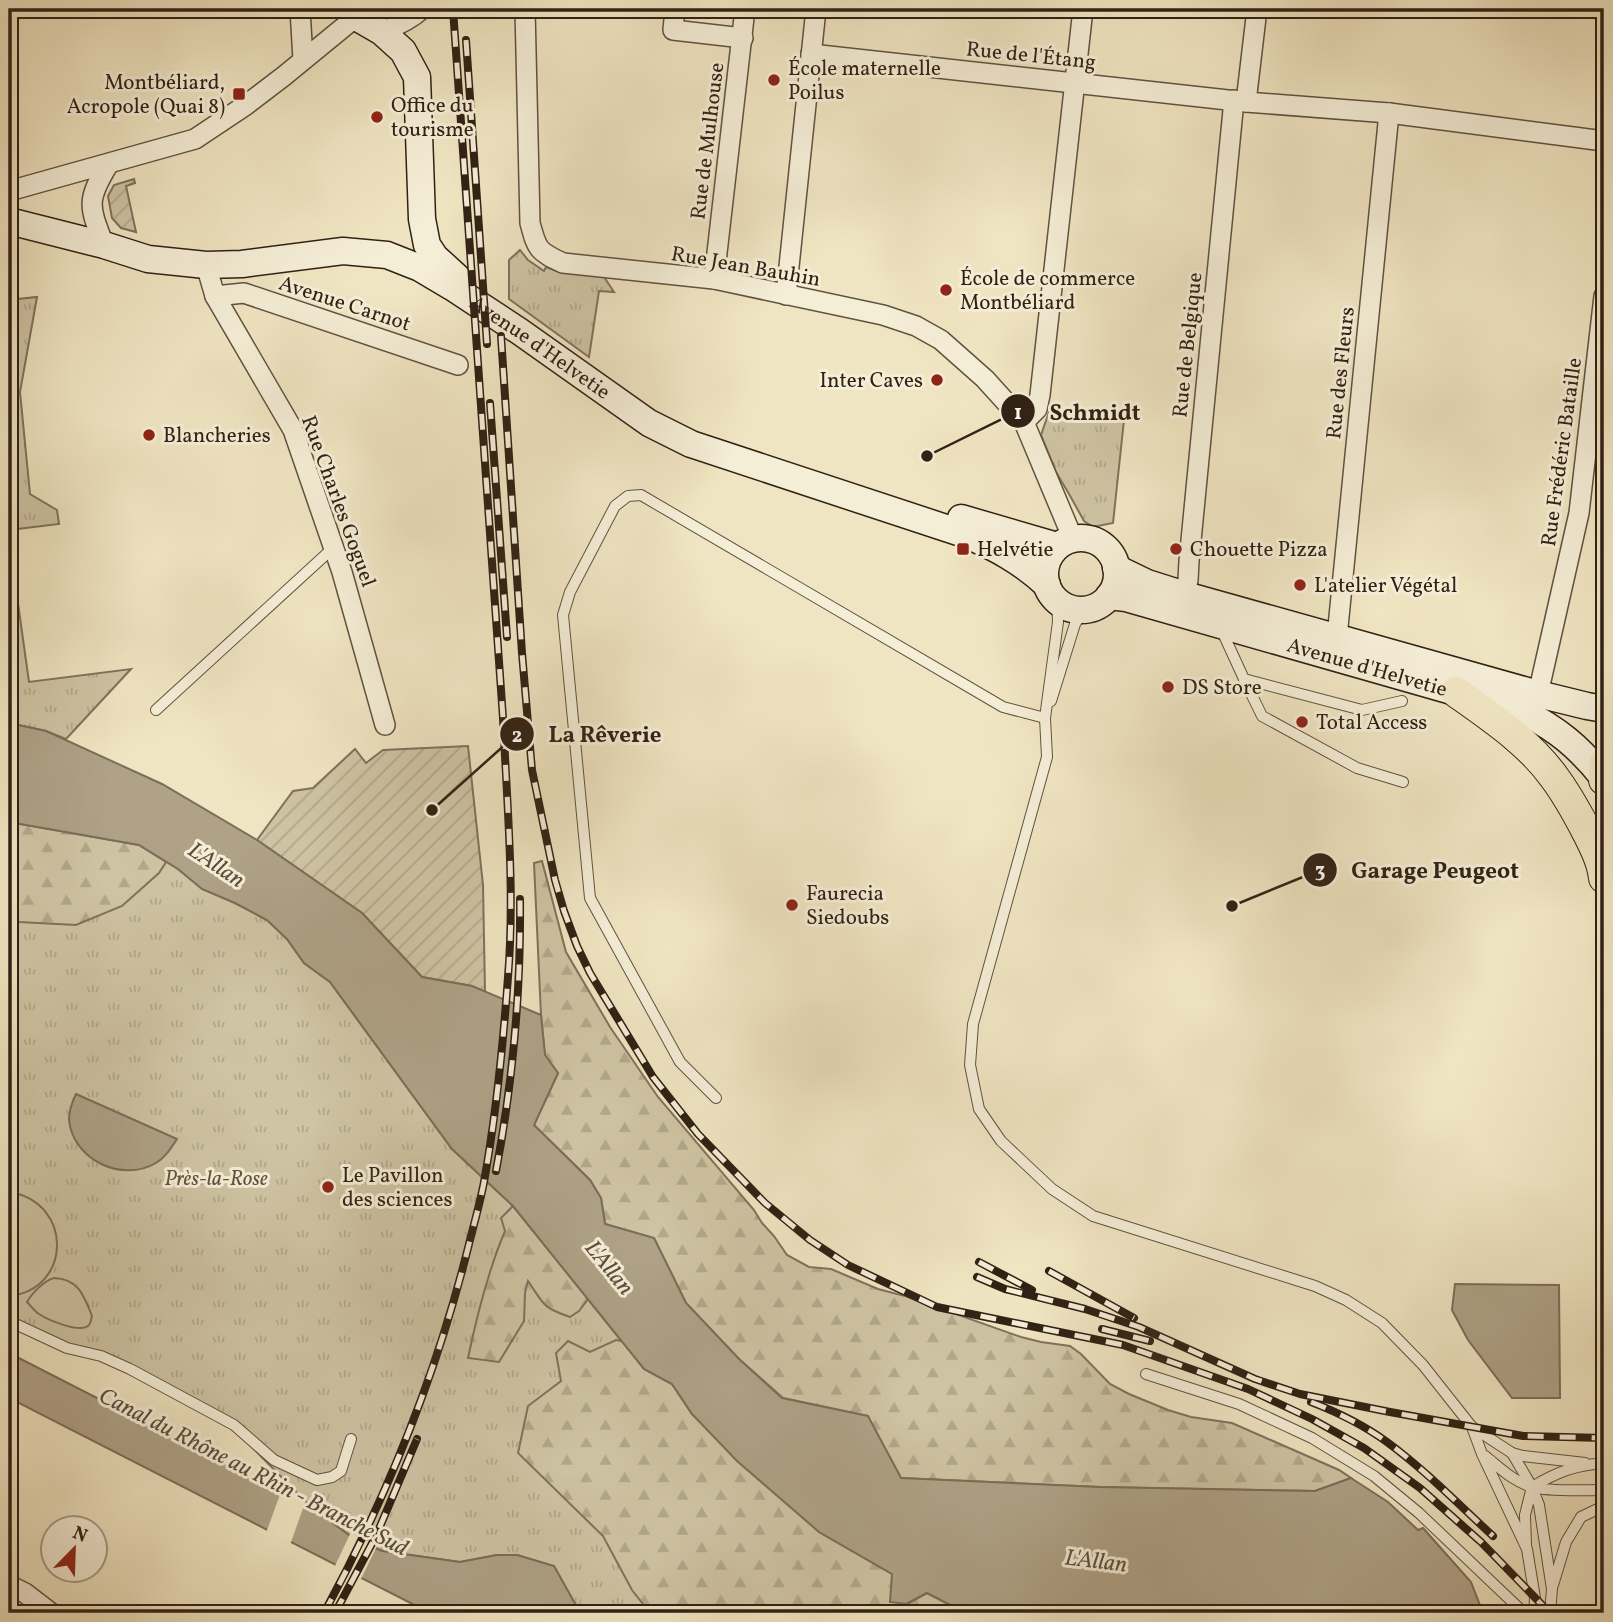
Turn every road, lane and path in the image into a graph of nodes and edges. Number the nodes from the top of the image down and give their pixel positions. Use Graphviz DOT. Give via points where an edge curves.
graph roads {
  1 [pos="300,9"];
  2 [pos="422,9"];
  3 [pos="525,9"];
  4 [pos="675,9"];
  5 [pos="746,9"];
  6 [pos="816,9"];
  7 [pos="1083,9"];
  8 [pos="1257,9"];
  9 [pos="357,11"];
  10 [pos="382,32"];
  11 [pos="743,38"];
  12 [pos="811,54"];
  13 [pos="303,60"];
  14 [pos="1075,83"];
  15 [pos="1240,101"];
  16 [pos="1389,113"];
  17 [pos="1604,141"];
  18 [pos="108,165"];
  19 [pos="9,191"];
  20 [pos="422,219"];
  21 [pos="9,221"];
  22 [pos="104,245"];
  23 [pos="387,255"];
  24 [pos="206,265"];
  25 [pos="714,279"];
  26 [pos="786,295"];
  27 [pos="215,296"];
  28 [pos="1604,296"];
  29 [pos="458,365"];
  30 [pos="1024,422"];
  31 [pos="1065,543"];
  32 [pos="334,547"];
  33 [pos="1116,568"];
  34 [pos="1052,593"];
  35 [pos="1185,594"];
  36 [pos="1109,596"];
  37 [pos="1084,610"];
  38 [pos="1220,625"];
  39 [pos="1337,637"];
  40 [pos="1244,679"];
  41 [pos="1456,692"];
  42 [pos="1538,694"];
  43 [pos="1402,701"];
  44 [pos="1604,709"];
  45 [pos="156,710"];
  46 [pos="1045,718"];
  47 [pos="385,725"];
  48 [pos="1604,764"];
  49 [pos="1604,778"];
  50 [pos="1404,782"];
  51 [pos="1604,878"];
  52 [pos="716,1098"];
  53 [pos="9,1321"];
  54 [pos="1146,1374"];
  55 [pos="1472,1427"];
  56 [pos="351,1440"];
  57 [pos="1512,1452"];
  58 [pos="1482,1454"];
  59 [pos="1589,1464"];
  60 [pos="1604,1464"];
  61 [pos="1532,1487"];
  62 [pos="1604,1490"];
  63 [pos="1604,1506"];
  64 [pos="1527,1549"];
  65 [pos="9,1585"];
  66 [pos="1552,1589"];
  67 [pos="51,1613"];
  68 [pos="1524,1613"];
  69 [pos="1534,1613"];
  70 [pos="1549,1613"];
  1 -- 13 [label="street"];
  2 -- 10 [label="street"];
  3 -- 25 [label="street, Rue Jean Bauhin" via="530,223 536,246 563,263"];
  4 -- 11 [label="street" via="673,30"];
  5 -- 11 [label="street, Rue de Mulhouse"];
  6 -- 12 [label="street"];
  7 -- 14 [label="street"];
  8 -- 15 [label="street"];
  9 -- 10 [label="main road, Avenue d'Helvetie"];
  9 -- 13 [label="street"];
  10 -- 20 [label="main road, Avenue d'Helvetie" via="403,51 417,76"];
  11 -- 25 [label="street, Rue de Mulhouse"];
  12 -- 14 [label="street, Rue de l'Étang"];
  12 -- 26 [label="street"];
  13 -- 18 [label="street" via="195,139"];
  14 -- 15 [label="street, Rue de l'Étang"];
  14 -- 30 [label="street" via="1040,395 1037,409"];
  15 -- 16 [label="street, Rue de l'Étang"];
  15 -- 35 [label="street, Rue de Belgique"];
  16 -- 17 [label="street, Rue de l'Étang"];
  16 -- 39 [label="street, Rue des Fleurs"];
  18 -- 19 [label="street"];
  18 -- 22 [label="street" via="95,186 91,206"];
  20 -- 23 [label="main road" via="407,245"];
  20 -- 31 [label="main road, Avenue d'Helvetie" via="427,245 455,276 657,411 703,434 935,510"];
  21 -- 22 [label="main road, Avenue d'Helvetie"];
  22 -- 24 [label="main road, Avenue d'Helvetie" via="148,259"];
  23 -- 24 [label="main road, Avenue d'Helvetie" via="343,251"];
  23 -- 34 [label="main road, Avenue d'Helvetie" via="452,287 657,427 691,444 967,535 1002,551"];
  24 -- 27 [label="street, Rue Charles Goguel"];
  25 -- 26 [label="street, Rue Jean Bauhin"];
  26 -- 30 [label="street, Rue Jean Bauhin" via="916,326 941,340 985,379"];
  27 -- 29 [label="street, Avenue Carnot" via="244,293"];
  27 -- 32 [label="street, Rue Charles Goguel" via="293,430"];
  28 -- 42 [label="street, Rue Frédéric Bataille" via="1579,513"];
  30 -- 31 [label="street, Rue Jean Bauhin"];
  31 -- 33 [label="main road" via="1084,538 1096,541 1112,556"];
  31 -- 34 [label="main road" via="1050,555 1046,565"];
  32 -- 45 [label="lane"];
  32 -- 47 [label="street, Rue Charles Goguel"];
  33 -- 35 [label="main road, Avenue d'Helvetie"];
  33 -- 36 [label="main road"];
  34 -- 37 [label="main road" via="1066,607"];
  34 -- 46 [label="lane" via="1058,622"];
  35 -- 39 [label="main road, Avenue d'Helvetie"];
  36 -- 37 [label="main road"];
  36 -- 38 [label="main road, Avenue d'Helvetie"];
  37 -- 46 [label="lane" via="1075,624"];
  38 -- 40 [label="lane"];
  38 -- 41 [label="main road, Avenue d'Helvetie"];
  39 -- 42 [label="main road, Avenue d'Helvetie"];
  40 -- 43 [label="lane" via="1362,710"];
  40 -- 50 [label="lane" via="1262,716 1357,768"];
  41 -- 49 [label="main road, Avenue d'Helvetie" via="1522,711 1546,724 1584,753"];
  41 -- 51 [label="main road" via="1495,719 1553,776 1578,815"];
  42 -- 44 [label="main road, Avenue d'Helvetie"];
  46 -- 52 [label="lane" via="1003,707 641,495 628,496 615,506 570,592 563,615 590,898 680,1062"];
  46 -- 55 [label="lane" via="1047,757 973,1024 970,1065 979,1109 1002,1141 1052,1189 1093,1216 1315,1286 1382,1323 1423,1365"];
  48 -- 49 [label="main road"];
  53 -- 56 [label="lane" via="67,1348 130,1369 234,1425 274,1460 317,1480 341,1471"];
  54 -- 68 [label="lane" via="1239,1404 1312,1438 1374,1476"];
  55 -- 57 [label="lane"];
  55 -- 58 [label="lane"];
  57 -- 59 [label="lane"];
  57 -- 61 [label="lane"];
  58 -- 61 [label="lane"];
  58 -- 64 [label="lane"];
  59 -- 60 [label="lane"];
  59 -- 61 [label="lane"];
  61 -- 62 [label="lane"];
  61 -- 64 [label="lane" via="1525,1515"];
  61 -- 66 [label="lane"];
  63 -- 66 [label="lane" via="1581,1517 1566,1542"];
  64 -- 69 [label="lane"];
  65 -- 67 [label="street"];
  66 -- 70 [label="lane"];
}
